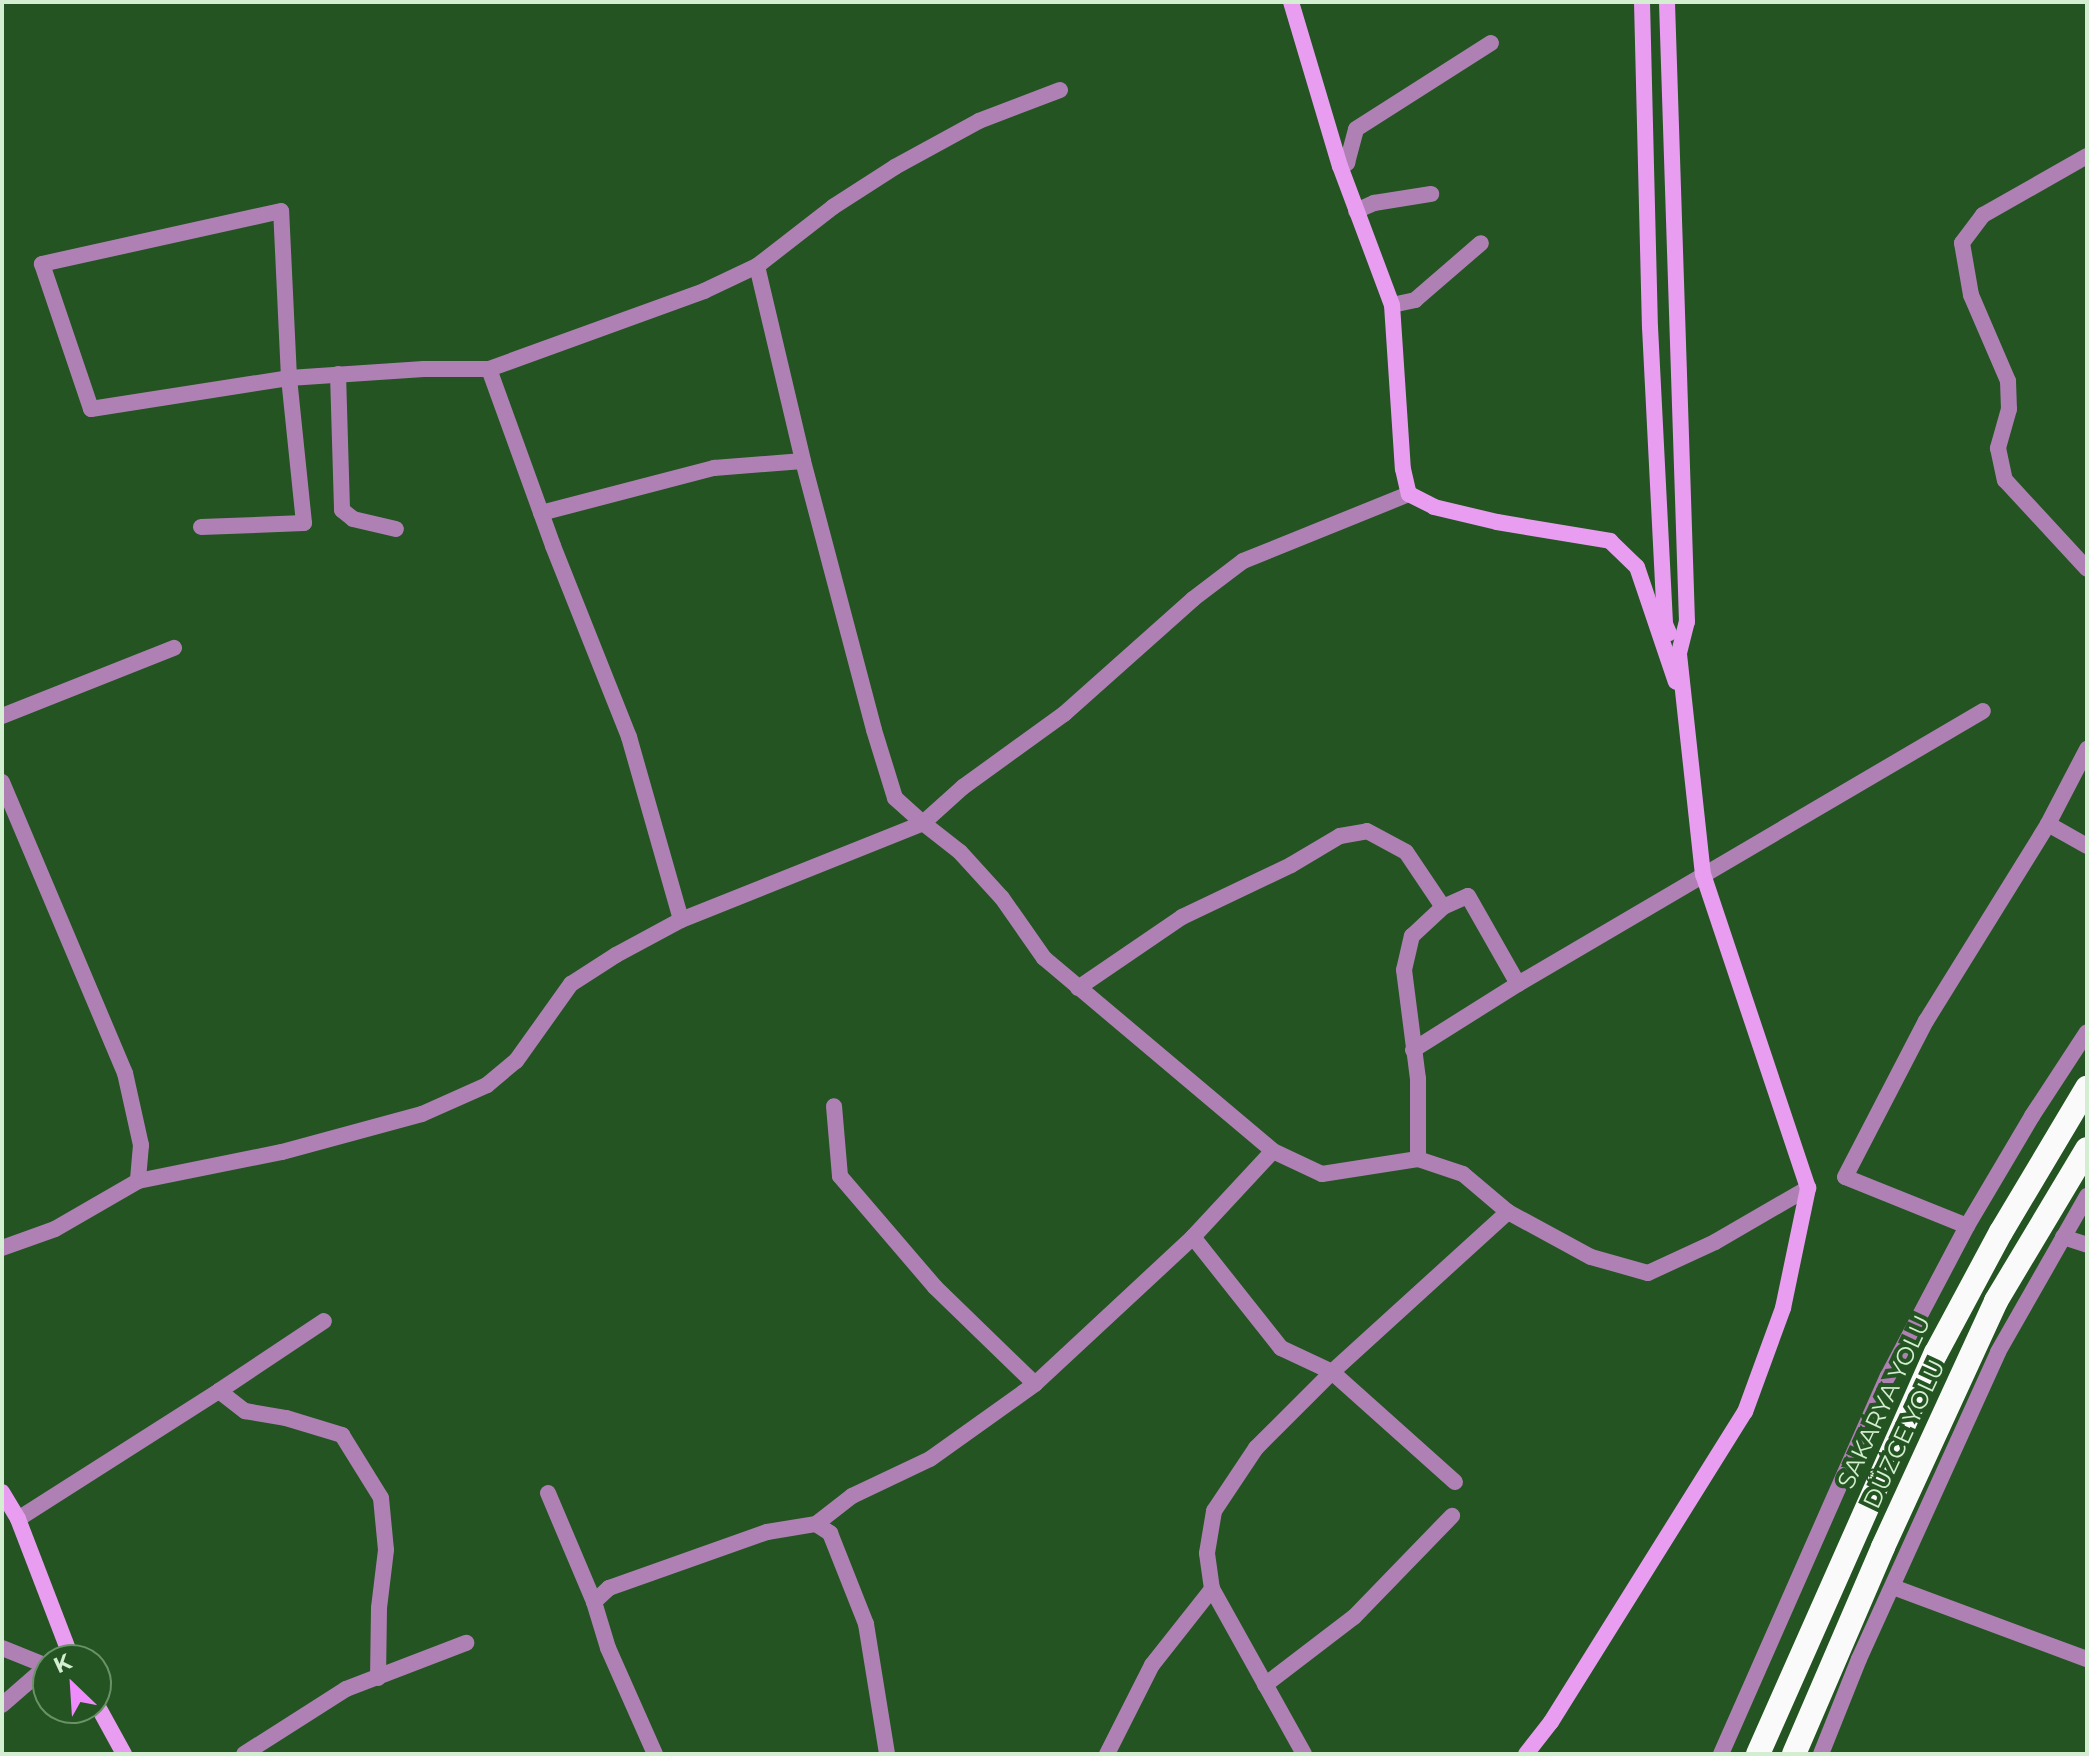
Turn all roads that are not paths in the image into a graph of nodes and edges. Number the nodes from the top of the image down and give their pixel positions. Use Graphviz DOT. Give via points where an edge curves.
graph roads {
  1 [pos="1291,2"];
  2 [pos="1642,2"];
  3 [pos="1667,2"];
  4 [pos="1491,43"];
  5 [pos="1060,90"];
  6 [pos="2087,156"];
  7 [pos="1340,166"];
  8 [pos="1431,194"];
  9 [pos="1356,211"];
  10 [pos="1481,243"];
  11 [pos="757,266"];
  12 [pos="1392,305"];
  13 [pos="489,369"];
  14 [pos="338,374"];
  15 [pos="289,378"];
  16 [pos="803,461"];
  17 [pos="1409,494"];
  18 [pos="541,513"];
  19 [pos="201,527"];
  20 [pos="396,529"];
  21 [pos="2087,569"];
  22 [pos="174,648"];
  23 [pos="1679,653"];
  24 [pos="1684,707"];
  25 [pos="1983,711"];
  26 [pos="2,716"];
  27 [pos="2087,749"];
  28 [pos="2,782"];
  29 [pos="923,823"];
  30 [pos="2048,824"];
  31 [pos="2087,846"];
  32 [pos="1703,875"];
  33 [pos="1443,907"];
  34 [pos="681,920"];
  35 [pos="1518,984"];
  36 [pos="1078,988"];
  37 [pos="2087,1032"];
  38 [pos="1413,1050"];
  39 [pos="2087,1088"];
  40 [pos="834,1106"];
  41 [pos="2087,1149"];
  42 [pos="1273,1151"];
  43 [pos="1418,1159"];
  44 [pos="138,1181"];
  45 [pos="1808,1188"];
  46 [pos="2087,1196"];
  47 [pos="1508,1212"];
  48 [pos="1967,1226"];
  49 [pos="1193,1237"];
  50 [pos="2063,1237"];
  51 [pos="2087,1245"];
  52 [pos="2,1248"];
  53 [pos="324,1321"];
  54 [pos="1332,1372"];
  55 [pos="1035,1384"];
  56 [pos="219,1391"];
  57 [pos="1455,1482"];
  58 [pos="2,1492"];
  59 [pos="548,1493"];
  60 [pos="1452,1516"];
  61 [pos="18,1519"];
  62 [pos="816,1524"];
  63 [pos="1893,1587"];
  64 [pos="1212,1589"];
  65 [pos="594,1602"];
  66 [pos="466,1643"];
  67 [pos="53,1644"];
  68 [pos="2,1648"];
  69 [pos="32,1655"];
  70 [pos="2087,1659"];
  71 [pos="378,1678"];
  72 [pos="32,1680"];
  73 [pos="1265,1685"];
  74 [pos="2,1705"];
  75 [pos="108,1724"];
  76 [pos="124,1754"];
  77 [pos="244,1754"];
  78 [pos="655,1754"];
  79 [pos="887,1754"];
  80 [pos="1107,1754"];
  81 [pos="1304,1754"];
  82 [pos="1526,1754"];
  83 [pos="1721,1754"];
  84 [pos="1758,1754"];
  85 [pos="1794,1754"];
  86 [pos="1821,1754"];
  1 -- 7 [label="main road"];
  2 -- 23 [label="main road" via="1650,327 1665,624"];
  3 -- 23 [label="main road" via="1687,622"];
  4 -- 7 [label="street" via="1356,129 1347,163"];
  5 -- 11 [label="street" via="979,121 895,167"];
  6 -- 21 [label="street" via="1983,215 1962,243 1971,295 2008,381 2009,409 1998,448 2005,480"];
  7 -- 9 [label="main road"];
  8 -- 9 [label="street"];
  9 -- 12 [label="main road"];
  10 -- 12 [label="street" via="1415,300"];
  11 -- 13 [label="street" via="691,296"];
  11 -- 16 [label="street"];
  12 -- 17 [label="main road"];
  13 -- 14 [label="street"];
  13 -- 18 [label="street"];
  14 -- 15 [label="street"];
  14 -- 20 [label="street" via="342,510 353,519"];
  15 -- 15 [label="street" via="281,211 42,264 91,409"];
  15 -- 19 [label="street" via="304,523"];
  16 -- 18 [label="street" via="714,468"];
  16 -- 29 [label="street" via="895,798"];
  17 -- 24 [label="main road" via="1471,516 1610,541 1637,567"];
  17 -- 29 [label="street" via="1243,561 1064,714 963,787"];
  18 -- 34 [label="street" via="629,737"];
  22 -- 26 [label="street"];
  23 -- 24 [label="main road"];
  24 -- 32 [label="main road"];
  25 -- 32 [label="street"];
  27 -- 30 [label="street"];
  28 -- 44 [label="street" via="125,1073 141,1145"];
  29 -- 34 [label="street"];
  29 -- 36 [label="street" via="970,863 1044,958"];
  30 -- 31 [label="street"];
  30 -- 48 [label="street" via="1926,1021 1845,1177"];
  32 -- 35 [label="street"];
  32 -- 45 [label="main road"];
  33 -- 35 [label="street" via="1468,896"];
  33 -- 36 [label="street" via="1406,852 1367,831 1340,836 1182,917"];
  33 -- 38 [label="street" via="1412,936 1404,970"];
  34 -- 44 [label="street" via="571,984 516,1061 487,1085 422,1114 282,1152"];
  35 -- 38 [label="street"];
  36 -- 42 [label="street"];
  37 -- 48 [label="street"];
  38 -- 43 [label="street"];
  39 -- 84 [label="highway, SAKARYA YOLU" via="1936,1353"];
  40 -- 55 [label="street" via="840,1176 935,1287"];
  41 -- 85 [label="highway, DÜZCE YOLU" via="1996,1301"];
  42 -- 43 [label="street" via="1322,1174"];
  42 -- 49 [label="street"];
  43 -- 47 [label="street" via="1463,1174"];
  44 -- 52 [label="street" via="55,1229"];
  45 -- 47 [label="street" via="1715,1242 1648,1273 1591,1257"];
  45 -- 82 [label="main road" via="1783,1308 1745,1412"];
  46 -- 50 [label="street"];
  47 -- 54 [label="street"];
  48 -- 83 [label="street" via="1888,1376"];
  49 -- 54 [label="street" via="1281,1348"];
  49 -- 55 [label="street"];
  50 -- 51 [label="street"];
  50 -- 63 [label="street" via="1998,1352"];
  53 -- 56 [label="street"];
  54 -- 57 [label="street"];
  54 -- 64 [label="street" via="1256,1448 1214,1511 1207,1553"];
  55 -- 62 [label="street" via="930,1459 852,1496"];
  56 -- 61 [label="street"];
  56 -- 71 [label="street" via="245,1411 342,1435 381,1498 386,1550"];
  58 -- 61 [label="main road"];
  59 -- 65 [label="street"];
  60 -- 73 [label="street" via="1354,1617"];
  61 -- 67 [label="main road"];
  62 -- 65 [label="street" via="767,1532 609,1588"];
  62 -- 79 [label="street" via="830,1533 866,1624"];
  63 -- 70 [label="street"];
  63 -- 86 [label="street"];
  64 -- 73 [label="street"];
  64 -- 80 [label="street" via="1152,1665"];
  65 -- 78 [label="street" via="608,1648"];
  66 -- 71 [label="street"];
  68 -- 69 [label="street"];
  71 -- 77 [label="street" via="346,1689"];
  72 -- 74 [label="street"];
  73 -- 81 [label="street"];
  75 -- 76 [label="main road"];
}
